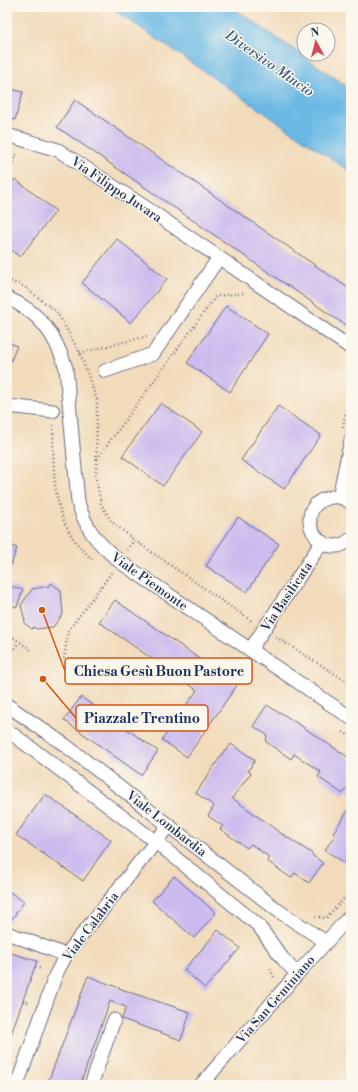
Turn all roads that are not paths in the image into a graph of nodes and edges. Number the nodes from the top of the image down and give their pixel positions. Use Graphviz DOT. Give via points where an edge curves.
graph roads {
  1 [pos="7,135"];
  2 [pos="218,259"];
  3 [pos="7,298"];
  4 [pos="351,348"];
  5 [pos="105,371"];
  6 [pos="7,406"];
  7 [pos="53,411"];
  8 [pos="351,440"];
  9 [pos="339,497"];
  10 [pos="351,503"];
  11 [pos="351,539"];
  12 [pos="322,542"];
  13 [pos="250,650"];
  14 [pos="7,705"];
  15 [pos="351,718"];
  16 [pos="7,730"];
  17 [pos="169,825"];
  18 [pos="156,842"];
  19 [pos="351,915"];
  20 [pos="7,933"];
  21 [pos="326,942"];
  22 [pos="66,955"];
  23 [pos="297,974"];
  24 [pos="114,1020"];
  25 [pos="17,1085"];
  26 [pos="91,1085"];
  27 [pos="201,1085"];
  1 -- 2 [label="street, Via Filippo Juvara" via="58,150"];
  2 -- 4 [label="street, Via Filippo Juvara"];
  2 -- 5 [label="street" via="152,354"];
  3 -- 13 [label="street, Viale Piemonte" via="37,315 60,350 66,368 78,502 83,521 90,532 119,561"];
  6 -- 7 [label="street"];
  8 -- 9 [label="street"];
  9 -- 10 [label="street"];
  9 -- 12 [label="street" via="322,500 311,514 312,531"];
  11 -- 12 [label="street" via="337,546"];
  12 -- 13 [label="street, Via Basilicata"];
  13 -- 15 [label="street, Viale Piemonte"];
  14 -- 17 [label="street, Viale Lombardia" via="65,744"];
  16 -- 18 [label="street, Viale Lombardia"];
  17 -- 18 [label="street, Viale Calabria"];
  17 -- 21 [label="street, Viale Lombardia" via="280,912"];
  18 -- 22 [label="street, Viale Calabria"];
  18 -- 23 [label="street, Viale Lombardia" via="258,925"];
  19 -- 21 [label="street, Via San Geminiano"];
  20 -- 22 [label="street"];
  21 -- 23 [label="street, Via San Geminiano"];
  22 -- 25 [label="street, Viale Calabria" via="56,974"];
  23 -- 27 [label="street, Via San Geminiano"];
  24 -- 26 [label="street"];
}
